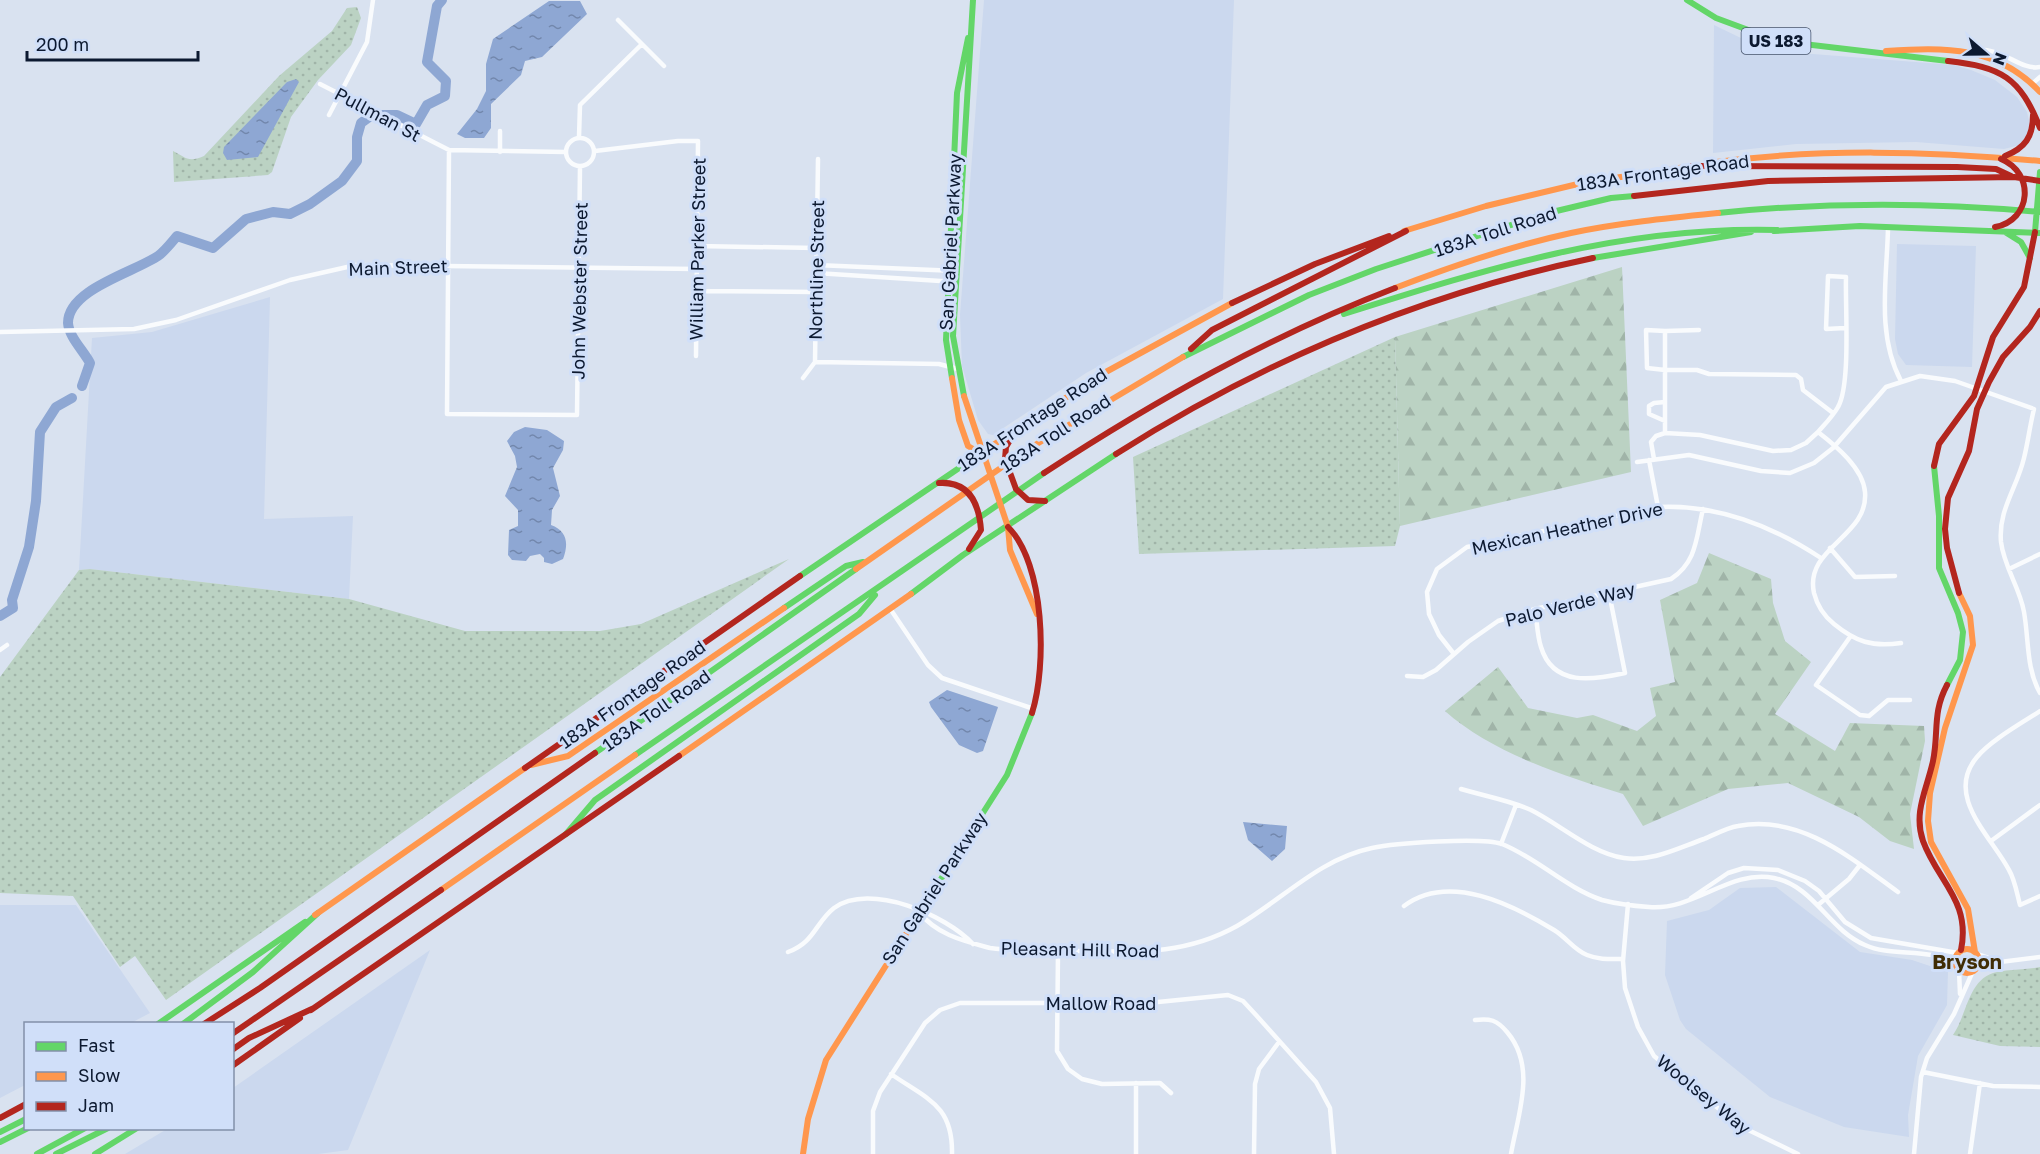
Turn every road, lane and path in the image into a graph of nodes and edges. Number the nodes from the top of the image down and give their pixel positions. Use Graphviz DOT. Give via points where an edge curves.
graph roads {
  1 [pos="973,0"];
  2 [pos="1687,0"];
  3 [pos="371,1"];
  4 [pos="618,20"];
  5 [pos="972,21"];
  6 [pos="642,44"];
  7 [pos="1874,52"];
  8 [pos="1967,52"];
  9 [pos="664,66"];
  10 [pos="2040,67"];
  11 [pos="2040,77"];
  12 [pos="2011,79"];
  13 [pos="2033,83"];
  14 [pos="320,84"];
  15 [pos="2040,92"];
  16 [pos="341,94"];
  17 [pos="2033,108"];
  18 [pos="329,116"];
  19 [pos="2040,128"];
  20 [pos="500,131"];
  21 [pos="579,137"];
  22 [pos="449,150"];
  23 [pos="595,151"];
  24 [pos="500,152"];
  25 [pos="566,152"];
  26 [pos="1999,157"];
  27 [pos="818,159"];
  28 [pos="2040,161"];
  29 [pos="580,166"];
  30 [pos="1689,166"];
  31 [pos="2040,171"];
  32 [pos="2014,177"];
  33 [pos="2040,181"];
  34 [pos="2040,212"];
  35 [pos="1888,228"];
  36 [pos="1989,229"];
  37 [pos="1777,230"];
  38 [pos="2002,230"];
  39 [pos="1406,231"];
  40 [pos="2037,232"];
  41 [pos="697,246"];
  42 [pos="816,248"];
  43 [pos="2030,262"];
  44 [pos="449,265"];
  45 [pos="816,265"];
  46 [pos="579,266"];
  47 [pos="697,269"];
  48 [pos="948,271"];
  49 [pos="957,271"];
  50 [pos="816,273"];
  51 [pos="947,281"];
  52 [pos="956,282"];
  53 [pos="697,291"];
  54 [pos="816,292"];
  55 [pos="2040,311"];
  56 [pos="1845,328"];
  57 [pos="1298,329"];
  58 [pos="1698,330"];
  59 [pos="1665,331"];
  60 [pos="0,332"];
  61 [pos="696,356"];
  62 [pos="1181,358"];
  63 [pos="815,362"];
  64 [pos="948,365"];
  65 [pos="958,369"];
  66 [pos="1665,370"];
  67 [pos="803,378"];
  68 [pos="1900,381"];
  69 [pos="1977,388"];
  70 [pos="1985,391"];
  71 [pos="1665,402"];
  72 [pos="1833,413"];
  73 [pos="1665,421"];
  74 [pos="1014,432"];
  75 [pos="1818,432"];
  76 [pos="1665,434"];
  77 [pos="1835,446"];
  78 [pos="982,454"];
  79 [pos="1651,459"];
  80 [pos="1637,462"];
  81 [pos="934,484"];
  82 [pos="1045,501"];
  83 [pos="1658,507"];
  84 [pos="1703,509"];
  85 [pos="1008,527"];
  86 [pos="1830,548"];
  87 [pos="964,554"];
  88 [pos="2040,554"];
  89 [pos="1821,558"];
  90 [pos="866,562"];
  91 [pos="2009,569"];
  92 [pos="1895,576"];
  93 [pos="881,587"];
  94 [pos="1609,593"];
  95 [pos="1535,609"];
  96 [pos="891,610"];
  97 [pos="1037,615"];
  98 [pos="1850,637"];
  99 [pos="1901,643"];
  100 [pos="7,645"];
  101 [pos="0,650"];
  102 [pos="1454,654"];
  103 [pos="1407,676"];
  104 [pos="2040,693"];
  105 [pos="1910,700"];
  106 [pos="1034,709"];
  107 [pos="2040,711"];
  108 [pos="531,765"];
  109 [pos="1461,789"];
  110 [pos="1516,805"];
  111 [pos="2040,805"];
  112 [pos="566,834"];
  113 [pos="1991,841"];
  114 [pos="1501,844"];
  115 [pos="1860,865"];
  116 [pos="1898,892"];
  117 [pos="2040,896"];
  118 [pos="1826,899"];
  119 [pos="1628,904"];
  120 [pos="1684,904"];
  121 [pos="1818,905"];
  122 [pos="1404,906"];
  123 [pos="919,912"];
  124 [pos="318,913"];
  125 [pos="973,944"];
  126 [pos="1058,951"];
  127 [pos="788,952"];
  128 [pos="1960,952"];
  129 [pos="1976,953"];
  130 [pos="2040,957"];
  131 [pos="1623,959"];
  132 [pos="2000,962"];
  133 [pos="1958,967"];
  134 [pos="1975,969"];
  135 [pos="1959,1000"];
  136 [pos="1057,1003"];
  137 [pos="314,1008"];
  138 [pos="1475,1020"];
  139 [pos="159,1022"];
  140 [pos="184,1022"];
  141 [pos="206,1022"];
  142 [pos="234,1033"];
  143 [pos="1280,1042"];
  144 [pos="234,1049"];
  145 [pos="234,1065"];
  146 [pos="1923,1072"];
  147 [pos="891,1074"];
  148 [pos="1136,1083"];
  149 [pos="1980,1083"];
  150 [pos="2040,1087"];
  151 [pos="1171,1093"];
  152 [pos="24,1105"];
  153 [pos="0,1118"];
  154 [pos="24,1120"];
  155 [pos="24,1130"];
  156 [pos="81,1130"];
  157 [pos="104,1130"];
  158 [pos="134,1130"];
  159 [pos="0,1132"];
  160 [pos="0,1142"];
  161 [pos="38,1154"];
  162 [pos="56,1154"];
  163 [pos="95,1154"];
  164 [pos="803,1154"];
  165 [pos="873,1154"];
  166 [pos="952,1154"];
  167 [pos="1136,1154"];
  168 [pos="1254,1154"];
  169 [pos="1334,1154"];
  170 [pos="1513,1154"];
  171 [pos="1798,1154"];
  172 [pos="1914,1154"];
  173 [pos="1970,1154"];
  1 -- 5 [label="main road, San Gabriel Parkway"];
  2 -- 7 [label="main road, US 183" via="1716,18 1778,41"];
  3 -- 16 [label="street" via="367,42"];
  4 -- 6 [label="street"];
  5 -- 48 [label="main road, San Gabriel Parkway" via="957,93"];
  5 -- 49 [label="main road, San Gabriel Parkway"];
  6 -- 9 [label="street"];
  6 -- 21 [label="street" via="580,105"];
  7 -- 8 [label="main road, US 183"];
  7 -- 12 [label="main road, US 183" via="1975,65"];
  8 -- 10 [label="street" via="1991,51 2030,68"];
  8 -- 13 [label="main road, US 183" via="2010,65"];
  11 -- 13 [label="street"];
  12 -- 13 [label="main road"];
  12 -- 17 [label="main road"];
  13 -- 15 [label="main road, US 183"];
  14 -- 16 [label="street, Pullman St"];
  16 -- 18 [label="street"];
  16 -- 22 [label="street, Pullman St"];
  17 -- 19 [label="main road"];
  17 -- 26 [label="main road" via="2030,140 2019,150"];
  20 -- 24 [label="street"];
  21 -- 23 [label="street" via="588,140"];
  21 -- 25 [label="street" via="571,141"];
  22 -- 24 [label="street, Pullman St"];
  22 -- 44 [label="street"];
  23 -- 29 [label="street" via="592,160"];
  23 -- 41 [label="street, William Parker Street" via="698,141"];
  24 -- 25 [label="street, Pullman St"];
  25 -- 29 [label="street" via="570,162"];
  26 -- 28 [label="main road, 183A Frontage Road"];
  26 -- 30 [label="main road, 183A Frontage Road" via="1827,153"];
  26 -- 36 [label="main road" via="2020,173 2022,206 2012,221"];
  27 -- 42 [label="street, Northline Street"];
  29 -- 46 [label="street, John Webster Street"];
  30 -- 32 [label="main road" via="1957,167 1996,169"];
  30 -- 39 [label="main road, 183A Frontage Road" via="1550,190"];
  31 -- 40 [label="main road"];
  32 -- 33 [label="main road, 183A Toll Road"];
  32 -- 62 [label="main road, 183A Toll Road" via="1768,181 1611,198 1548,213 1376,269 1309,295"];
  34 -- 57 [label="main road, 183A Toll Road" via="1960,205 1844,203 1660,219 1553,238 1384,292"];
  35 -- 36 [label="main road"];
  35 -- 37 [label="main road"];
  35 -- 68 [label="street" via="1885,337"];
  36 -- 38 [label="main road"];
  37 -- 57 [label="main road" via="1697,230 1634,237 1488,270"];
  37 -- 82 [label="main road" via="1599,256 1491,283 1401,312 1311,348 1226,390"];
  38 -- 40 [label="main road"];
  38 -- 43 [label="main road" via="2021,242"];
  39 -- 62 [label="main road" via="1212,330"];
  39 -- 74 [label="main road, 183A Frontage Road" via="1334,257 1214,310 1115,365"];
  40 -- 43 [label="main road"];
  41 -- 42 [label="street"];
  41 -- 47 [label="street, William Parker Street"];
  42 -- 45 [label="street, Northline Street"];
  43 -- 69 [label="main road" via="2021,293 1991,343"];
  44 -- 46 [label="street, Main Street"];
  44 -- 46 [label="street, John Webster Street" via="447,414 577,415"];
  44 -- 60 [label="street, Main Street" via="356,266 317,272 176,320 134,329"];
  45 -- 48 [label="street"];
  45 -- 50 [label="street, Northline Street"];
  46 -- 47 [label="street, Main Street"];
  47 -- 53 [label="street, William Parker Street"];
  48 -- 49 [label="street"];
  48 -- 51 [label="main road, San Gabriel Parkway"];
  49 -- 52 [label="main road, San Gabriel Parkway"];
  50 -- 51 [label="street"];
  50 -- 54 [label="street, Northline Street"];
  51 -- 52 [label="street"];
  51 -- 64 [label="main road, San Gabriel Parkway"];
  52 -- 65 [label="main road, San Gabriel Parkway" via="953,336"];
  53 -- 54 [label="street"];
  53 -- 61 [label="street, William Parker Street"];
  54 -- 63 [label="street, Northline Street"];
  55 -- 70 [label="main road" via="2003,357"];
  56 -- 56 [label="street" via="1845,277 1828,276 1826,329"];
  56 -- 72 [label="street" via="1844,390"];
  57 -- 93 [label="main road, 183A Toll Road" via="1247,352 1084,446"];
  58 -- 59 [label="street"];
  59 -- 66 [label="street"];
  59 -- 66 [label="street" via="1646,330 1647,368"];
  62 -- 90 [label="main road, 183A Toll Road" via="1083,414 950,501"];
  63 -- 64 [label="street"];
  63 -- 67 [label="street, Northline Street"];
  64 -- 65 [label="street"];
  64 -- 78 [label="main road, San Gabriel Parkway" via="968,446"];
  65 -- 78 [label="main road, San Gabriel Parkway"];
  66 -- 71 [label="street"];
  66 -- 72 [label="street" via="1797,375 1810,398"];
  68 -- 69 [label="street" via="1934,377"];
  68 -- 77 [label="street" via="1879,394"];
  69 -- 70 [label="street"];
  69 -- 128 [label="main road" via="1947,427 1935,458 1939,568 1958,608 1964,634 1960,663 1935,713 1934,757 1919,813 1927,852 1959,907 1964,930"];
  70 -- 91 [label="street" via="2034,408 2024,459 2002,516 2001,543"];
  70 -- 129 [label="main road" via="1977,409 1969,451 1948,498 1947,548 1954,579 1970,616 1973,645 1945,728 1928,820 1936,853 1966,904"];
  71 -- 73 [label="street"];
  71 -- 73 [label="street" via="1649,406 1649,414"];
  72 -- 75 [label="street"];
  73 -- 76 [label="street"];
  74 -- 78 [label="main road, 183A Frontage Road"];
  74 -- 82 [label="main road" via="1005,459 1016,489 1028,500"];
  75 -- 76 [label="street" via="1791,450 1773,451 1700,435"];
  75 -- 77 [label="street"];
  76 -- 79 [label="street" via="1651,442"];
  77 -- 79 [label="street" via="1814,463 1790,473 1761,471 1689,455"];
  77 -- 86 [label="street" via="1858,471 1865,492 1863,512 1857,522"];
  78 -- 81 [label="main road, 183A Frontage Road"];
  78 -- 85 [label="main road, San Gabriel Parkway"];
  79 -- 80 [label="street"];
  79 -- 83 [label="street"];
  81 -- 87 [label="main road" via="958,482 969,491 981,530"];
  81 -- 108 [label="main road, 183A Frontage Road"];
  82 -- 85 [label="main road"];
  83 -- 84 [label="street, Mexican Heather Drive" via="1684,505"];
  83 -- 102 [label="street, Mexican Heather Drive" via="1467,547 1437,569 1427,592 1429,614"];
  84 -- 89 [label="street, Mexican Heather Drive" via="1775,530"];
  84 -- 94 [label="street, Palo Verde Way" via="1686,570 1671,579"];
  85 -- 87 [label="main road"];
  85 -- 97 [label="main road, San Gabriel Parkway" via="1010,550"];
  85 -- 97 [label="main road, San Gabriel Parkway" via="1020,539 1026,555 1035,585"];
  86 -- 89 [label="street"];
  86 -- 92 [label="street" via="1859,578"];
  87 -- 96 [label="main road"];
  88 -- 91 [label="street"];
  89 -- 98 [label="street" via="1813,585 1816,602 1828,619"];
  90 -- 108 [label="main road" via="846,566 568,756"];
  90 -- 141 [label="main road, 183A Toll Road" via="260,988"];
  91 -- 104 [label="street" via="2024,608 2032,678"];
  93 -- 112 [label="main road" via="859,614 595,800"];
  93 -- 142 [label="main road, 183A Toll Road"];
  94 -- 95 [label="street, Palo Verde Way"];
  94 -- 95 [label="street" via="1625,673 1595,679 1576,679 1558,673 1540,647"];
  95 -- 102 [label="street, Palo Verde Way" via="1498,621"];
  96 -- 106 [label="street" via="928,665 942,678"];
  96 -- 112 [label="main road"];
  97 -- 106 [label="main road, San Gabriel Parkway" via="1041,668"];
  98 -- 99 [label="street" via="1866,644"];
  98 -- 105 [label="street" via="1816,685 1860,715 1869,716 1888,700"];
  100 -- 101 [label="street"];
  102 -- 103 [label="street, Palo Verde Way" via="1423,677"];
  106 -- 123 [label="main road, San Gabriel Parkway" via="1007,775"];
  107 -- 113 [label="street" via="1977,756 1967,774 1965,792 1973,814"];
  108 -- 124 [label="main road, 183A Frontage Road"];
  109 -- 110 [label="street"];
  110 -- 114 [label="street"];
  110 -- 115 [label="street" via="1605,853 1624,858 1661,854 1738,826 1771,825 1817,838"];
  111 -- 113 [label="street"];
  112 -- 137 [label="main road"];
  113 -- 117 [label="street" via="2011,872 2020,905"];
  114 -- 119 [label="street, Pleasant Hill Road" via="1594,896"];
  114 -- 126 [label="street, Pleasant Hill Road" via="1466,840 1367,849 1326,865 1238,926 1204,942 1162,952"];
  115 -- 116 [label="street"];
  115 -- 118 [label="street"];
  118 -- 120 [label="street, Pleasant Hill Road" via="1795,875 1756,867 1728,873"];
  118 -- 121 [label="street"];
  118 -- 128 [label="street, Pleasant Hill Road" via="1845,922 1878,941"];
  119 -- 120 [label="street, Pleasant Hill Road" via="1652,908"];
  119 -- 131 [label="street, Woolsey Way"];
  120 -- 121 [label="street, Pleasant Hill Road" via="1740,879 1759,877 1790,883"];
  121 -- 133 [label="street, Pleasant Hill Road" via="1851,938 1865,946 1941,958"];
  122 -- 131 [label="street" via="1412,899 1440,894 1480,896 1507,905 1556,931 1590,956"];
  123 -- 125 [label="street, Pleasant Hill Road" via="933,915"];
  123 -- 125 [label="street, Pleasant Hill Road" via="926,922 963,943"];
  123 -- 127 [label="street, Pleasant Hill Road" via="885,899 850,900 833,909 811,939"];
  123 -- 164 [label="main road, San Gabriel Parkway" via="826,1060 808,1119"];
  124 -- 139 [label="main road, 183A Frontage Road"];
  124 -- 140 [label="main road" via="252,975"];
  125 -- 126 [label="street, Pleasant Hill Road" via="1008,950"];
  126 -- 136 [label="street"];
  128 -- 129 [label="main road" via="1968,949"];
  128 -- 133 [label="main road"];
  129 -- 132 [label="street"];
  129 -- 134 [label="main road"];
  130 -- 132 [label="street"];
  131 -- 171 [label="street, Woolsey Way" via="1625,988 1644,1041 1654,1056 1740,1126"];
  132 -- 134 [label="street"];
  133 -- 134 [label="main road" via="1966,973"];
  133 -- 135 [label="street"];
  134 -- 135 [label="street"];
  135 -- 146 [label="street"];
  136 -- 143 [label="street, Mallow Road" via="1167,1002 1228,995 1243,1001"];
  136 -- 147 [label="street, Mallow Road" via="960,1003 945,1007 925,1023"];
  136 -- 148 [label="street" via="1057,1051 1068,1069 1082,1079 1102,1084"];
  137 -- 144 [label="main road"];
  137 -- 145 [label="main road"];
  138 -- 170 [label="street" via="1489,1018 1498,1022 1522,1056 1525,1074"];
  143 -- 168 [label="street" via="1259,1069 1255,1084"];
  143 -- 169 [label="street, Mallow Road" via="1316,1082 1330,1108"];
  146 -- 149 [label="street"];
  146 -- 172 [label="street"];
  147 -- 165 [label="street, Mallow Road" via="873,1111"];
  147 -- 166 [label="street" via="943,1112 952,1131"];
  148 -- 151 [label="street" via="1160,1083"];
  148 -- 167 [label="street"];
  149 -- 150 [label="street"];
  149 -- 173 [label="street"];
  152 -- 153 [label="main road"];
  154 -- 159 [label="main road"];
  155 -- 160 [label="main road"];
  156 -- 161 [label="main road"];
  157 -- 162 [label="main road"];
  158 -- 163 [label="main road"];
}
